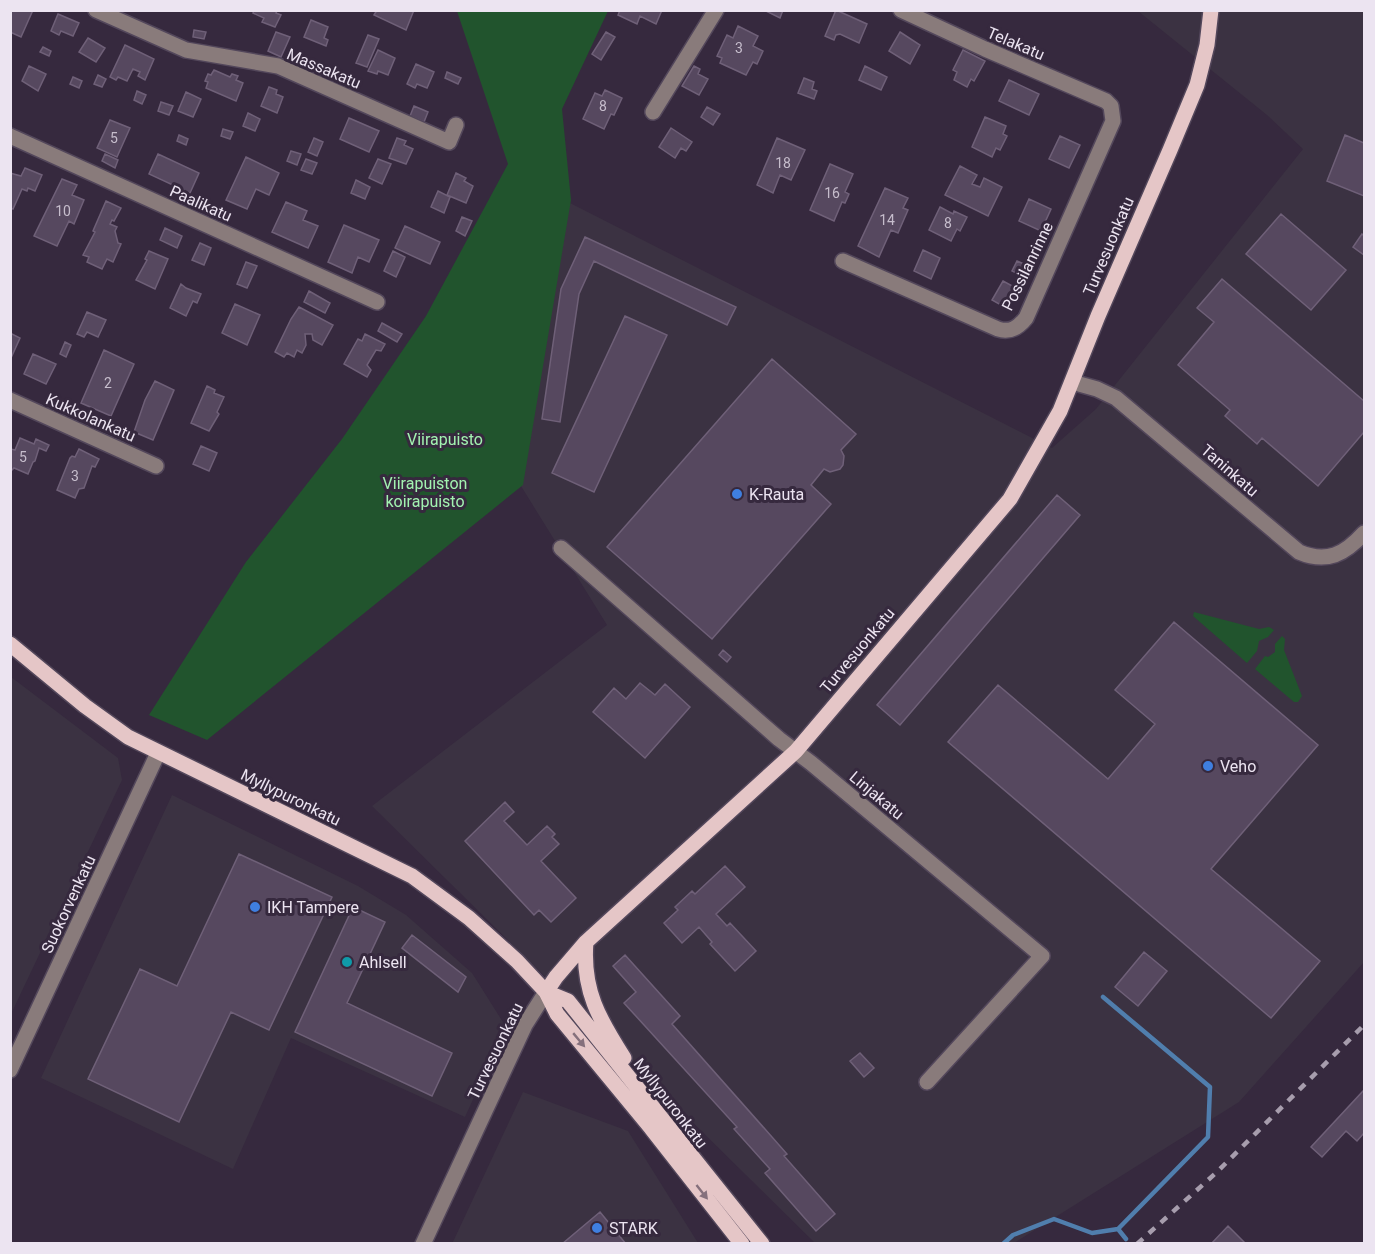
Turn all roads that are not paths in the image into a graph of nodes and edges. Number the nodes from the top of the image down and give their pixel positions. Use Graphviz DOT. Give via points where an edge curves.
graph roads {
  1 [pos="96,10"];
  2 [pos="716,10"];
  3 [pos="901,10"];
  4 [pos="1211,10"];
  5 [pos="653,112"];
  6 [pos="1113,112"];
  7 [pos="456,125"];
  8 [pos="10,136"];
  9 [pos="843,261"];
  10 [pos="377,302"];
  11 [pos="1072,382"];
  12 [pos="10,400"];
  13 [pos="156,466"];
  14 [pos="1365,533"];
  15 [pos="561,548"];
  16 [pos="10,644"];
  17 [pos="796,751"];
  18 [pos="158,753"];
  19 [pos="586,942"];
  20 [pos="546,992"];
  21 [pos="10,1070"];
  22 [pos="927,1082"];
  23 [pos="691,1157"];
  24 [pos="423,1244"];
  25 [pos="742,1244"];
  26 [pos="762,1244"];
  1 -- 7 [label="street, Massakatu" via="186,50 278,66 449,142"];
  2 -- 5 [label="street"];
  3 -- 6 [label="street, Telakatu" via="985,50 1107,100"];
  4 -- 11 [label="main road, Turvesuonkatu" via="1197,84"];
  6 -- 9 [label="street, Possilanrinne" via="1110,129 1026,318 1014,329 998,329"];
  8 -- 10 [label="street, Paalikatu"];
  11 -- 14 [label="street, Taninkatu" via="1116,398 1299,552 1312,558 1335,555"];
  11 -- 17 [label="main road, Turvesuonkatu" via="1010,499"];
  12 -- 13 [label="street, Kukkolankatu"];
  15 -- 17 [label="street, Linjakatu"];
  16 -- 18 [label="main road, Myllypuronkatu" via="107,723"];
  17 -- 19 [label="main road, Turvesuonkatu"];
  17 -- 22 [label="street, Linjakatu" via="1042,956"];
  18 -- 20 [label="main road, Myllypuronkatu" via="412,876 469,918"];
  18 -- 21 [label="street, Suokorvenkatu"];
  19 -- 20 [label="main road, Turvesuonkatu"];
  19 -- 23 [label="main road" via="584,961 593,1006"];
  20 -- 23 [label="main road, Myllypuronkatu" via="568,1001"];
  20 -- 24 [label="street, Turvesuonkatu" via="525,1025"];
  20 -- 25 [label="main road, Myllypuronkatu, one-way" via="557,1014"];
  23 -- 26 [label="main road, Myllypuronkatu"];
}
